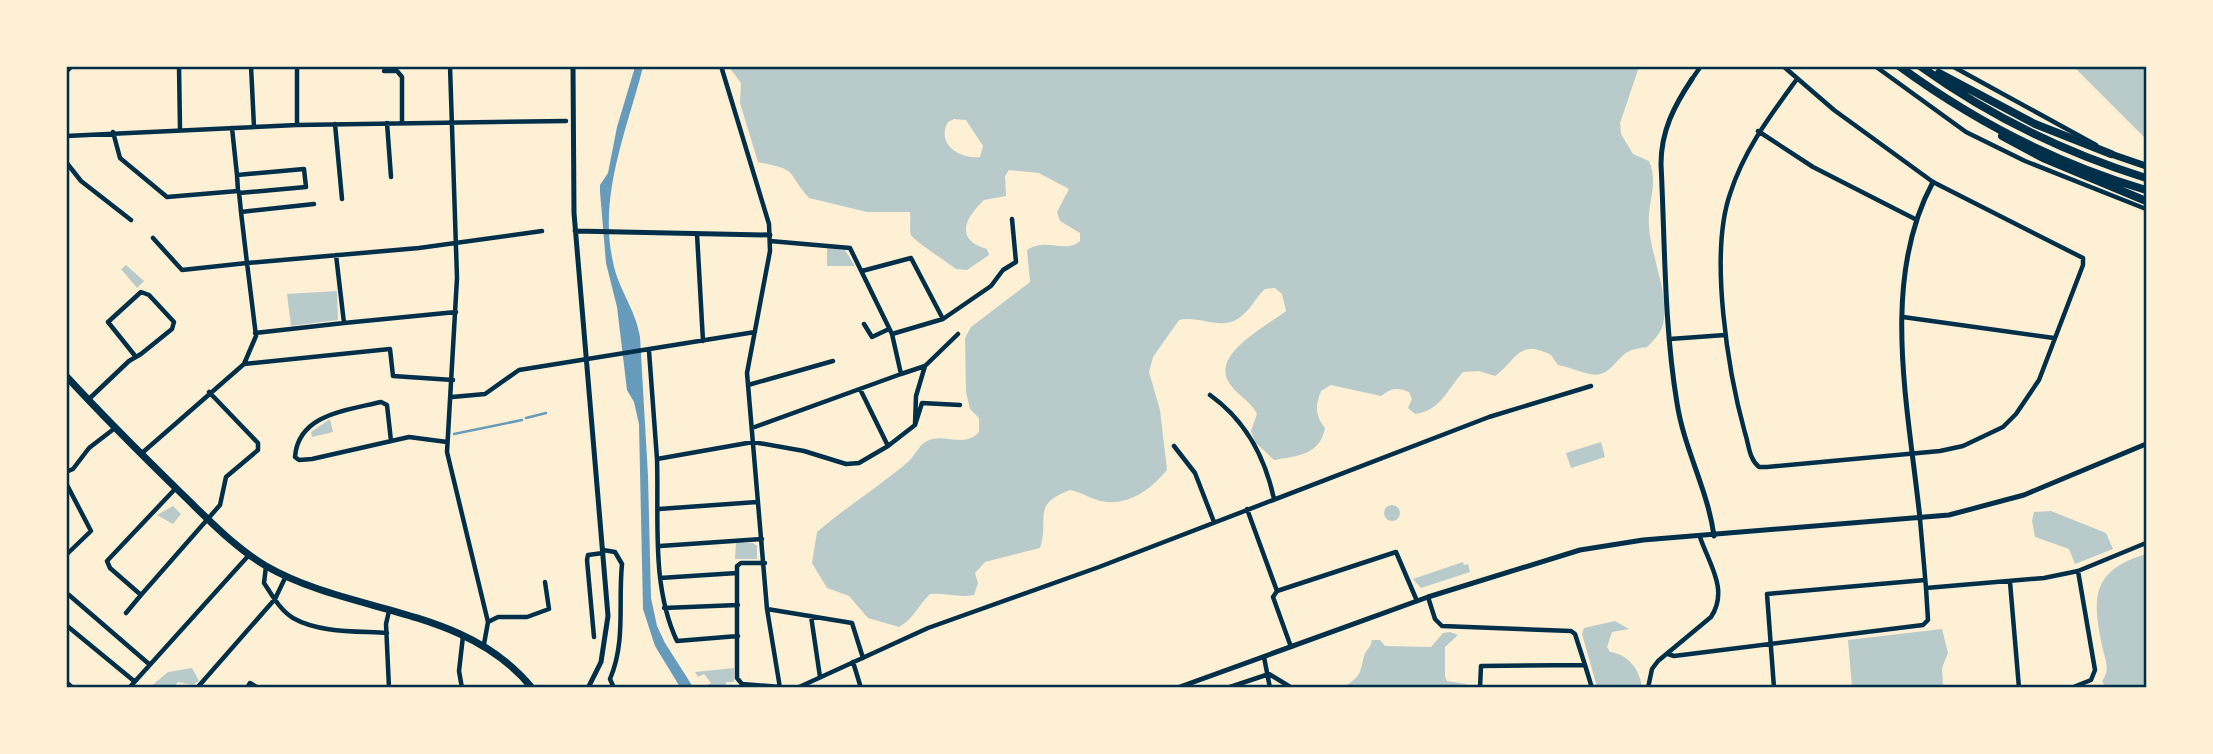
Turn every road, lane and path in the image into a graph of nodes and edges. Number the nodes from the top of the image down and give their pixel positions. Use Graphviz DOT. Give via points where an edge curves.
graph roads {
  1 [pos="72,66"];
  2 [pos="179,66"];
  3 [pos="251,66"];
  4 [pos="297,66"];
  5 [pos="450,66"];
  6 [pos="573,66"];
  7 [pos="721,66"];
  8 [pos="1701,66"];
  9 [pos="1783,66"];
  10 [pos="1875,66"];
  11 [pos="1899,66"];
  12 [pos="1920,66"];
  13 [pos="1927,66"];
  14 [pos="1952,66"];
  15 [pos="384,71"];
  16 [pos="66,72"];
  17 [pos="1692,79"];
  18 [pos="1797,79"];
  19 [pos="1953,104"];
  20 [pos="452,121"];
  21 [pos="566,121"];
  22 [pos="387,123"];
  23 [pos="402,123"];
  24 [pos="335,124"];
  25 [pos="298,125"];
  26 [pos="254,127"];
  27 [pos="232,128"];
  28 [pos="180,129"];
  29 [pos="1758,131"];
  30 [pos="113,132"];
  31 [pos="66,136"];
  32 [pos="2111,154"];
  33 [pos="66,162"];
  34 [pos="2147,166"];
  35 [pos="237,175"];
  36 [pos="391,177"];
  37 [pos="2147,177"];
  38 [pos="1933,181"];
  39 [pos="2147,190"];
  40 [pos="239,192"];
  41 [pos="342,199"];
  42 [pos="2147,201"];
  43 [pos="314,204"];
  44 [pos="2147,209"];
  45 [pos="241,212"];
  46 [pos="1012,219"];
  47 [pos="1915,219"];
  48 [pos="131,220"];
  49 [pos="542,231"];
  50 [pos="575,231"];
  51 [pos="696,234"];
  52 [pos="153,238"];
  53 [pos="770,238"];
  54 [pos="456,243"];
  55 [pos="336,255"];
  56 [pos="247,263"];
  57 [pos="862,271"];
  58 [pos="456,312"];
  59 [pos="1903,317"];
  60 [pos="943,318"];
  61 [pos="344,323"];
  62 [pos="864,324"];
  63 [pos="755,332"];
  64 [pos="890,332"];
  65 [pos="255,333"];
  66 [pos="958,334"];
  67 [pos="1725,335"];
  68 [pos="2054,338"];
  69 [pos="1670,339"];
  70 [pos="703,341"];
  71 [pos="648,351"];
  72 [pos="136,356"];
  73 [pos="586,359"];
  74 [pos="833,361"];
  75 [pos="244,364"];
  76 [pos="925,366"];
  77 [pos="901,373"];
  78 [pos="66,376"];
  79 [pos="453,380"];
  80 [pos="748,385"];
  81 [pos="1591,386"];
  82 [pos="860,389"];
  83 [pos="209,392"];
  84 [pos="1210,395"];
  85 [pos="452,397"];
  86 [pos="88,400"];
  87 [pos="960,405"];
  88 [pos="915,425"];
  89 [pos="115,428"];
  90 [pos="752,428"];
  91 [pos="391,441"];
  92 [pos="447,442"];
  93 [pos="753,442"];
  94 [pos="2147,444"];
  95 [pos="888,446"];
  96 [pos="1174,446"];
  97 [pos="1913,453"];
  98 [pos="141,454"];
  99 [pos="657,458"];
  100 [pos="66,472"];
  101 [pos="66,483"];
  102 [pos="176,488"];
  103 [pos="1275,499"];
  104 [pos="757,502"];
  105 [pos="659,509"];
  106 [pos="1247,509"];
  107 [pos="207,518"];
  108 [pos="1920,519"];
  109 [pos="1214,522"];
  110 [pos="1714,536"];
  111 [pos="1700,537"];
  112 [pos="762,539"];
  113 [pos="2147,543"];
  114 [pos="660,546"];
  115 [pos="603,551"];
  116 [pos="66,555"];
  117 [pos="249,555"];
  118 [pos="765,563"];
  119 [pos="266,566"];
  120 [pos="2078,570"];
  121 [pos="737,573"];
  122 [pos="286,576"];
  123 [pos="660,578"];
  124 [pos="1925,580"];
  125 [pos="545,582"];
  126 [pos="2010,582"];
  127 [pos="1926,588"];
  128 [pos="1277,591"];
  129 [pos="69,595"];
  130 [pos="141,595"];
  131 [pos="1428,597"];
  132 [pos="275,599"];
  133 [pos="1417,601"];
  134 [pos="738,605"];
  135 [pos="664,608"];
  136 [pos="767,609"];
  137 [pos="389,610"];
  138 [pos="126,613"];
  139 [pos="811,616"];
  140 [pos="488,622"];
  141 [pos="66,625"];
  142 [pos="387,634"];
  143 [pos="464,634"];
  144 [pos="738,636"];
  145 [pos="594,637"];
  146 [pos="484,644"];
  147 [pos="1771,645"];
  148 [pos="1291,647"];
  149 [pos="1668,653"];
  150 [pos="1264,657"];
  151 [pos="863,658"];
  152 [pos="853,662"];
  153 [pos="149,664"];
  154 [pos="1585,665"];
  155 [pos="1269,674"];
  156 [pos="820,677"];
  157 [pos="134,681"];
  158 [pos="66,682"];
  159 [pos="780,687"];
  160 [pos="72,688"];
  161 [pos="129,688"];
  162 [pos="197,688"];
  163 [pos="247,688"];
  164 [pos="258,688"];
  165 [pos="389,688"];
  166 [pos="462,688"];
  167 [pos="532,688"];
  168 [pos="588,688"];
  169 [pos="614,688"];
  170 [pos="797,688"];
  171 [pos="861,688"];
  172 [pos="1177,688"];
  173 [pos="1227,688"];
  174 [pos="1270,688"];
  175 [pos="1292,688"];
  176 [pos="1480,688"];
  177 [pos="1592,688"];
  178 [pos="1648,688"];
  179 [pos="1774,688"];
  180 [pos="2019,688"];
  181 [pos="2071,688"];
  1 -- 16 [label="street"];
  2 -- 28 [label="street"];
  3 -- 26 [label="street"];
  4 -- 25 [label="street"];
  5 -- 20 [label="street"];
  6 -- 50 [label="street"];
  7 -- 53 [label="street"];
  8 -- 17 [label="street"];
  9 -- 18 [label="street"];
  10 -- 44 [label="street" via="1966,132 2025,161"];
  11 -- 19 [label="highway"];
  12 -- 37 [label="highway" via="2046,139"];
  13 -- 32 [label="highway" via="2035,124"];
  14 -- 32 [label="street"];
  15 -- 23 [label="street" via="397,71 402,77"];
  17 -- 69 [label="street" via="1670,116 1661,148"];
  18 -- 29 [label="street"];
  18 -- 38 [label="street"];
  19 -- 39 [label="highway" via="2040,150"];
  19 -- 42 [label="highway" via="2015,144"];
  20 -- 21 [label="street"];
  20 -- 23 [label="street"];
  20 -- 54 [label="street"];
  22 -- 23 [label="street"];
  22 -- 24 [label="street"];
  22 -- 36 [label="street"];
  24 -- 25 [label="street"];
  24 -- 41 [label="street"];
  25 -- 26 [label="street"];
  26 -- 27 [label="street"];
  27 -- 28 [label="street"];
  27 -- 35 [label="street"];
  28 -- 30 [label="street"];
  29 -- 47 [label="street" via="1813,167"];
  29 -- 67 [label="street" via="1736,177 1724,221"];
  30 -- 31 [label="street"];
  30 -- 40 [label="street" via="120,158 167,197"];
  32 -- 34 [label="highway"];
  33 -- 48 [label="street" via="80,181"];
  35 -- 40 [label="street"];
  35 -- 40 [label="street" via="304,169 306,187"];
  38 -- 47 [label="street"];
  38 -- 68 [label="street" via="2082,256 2083,265"];
  40 -- 45 [label="street"];
  43 -- 45 [label="street"];
  45 -- 56 [label="street"];
  46 -- 60 [label="street" via="1016,261 991,286"];
  47 -- 59 [label="street"];
  49 -- 54 [label="street"];
  50 -- 51 [label="street"];
  50 -- 73 [label="street"];
  51 -- 53 [label="street"];
  51 -- 70 [label="street"];
  52 -- 56 [label="street" via="182,270"];
  53 -- 57 [label="street" via="850,248"];
  53 -- 63 [label="street"];
  54 -- 55 [label="street"];
  54 -- 58 [label="street"];
  55 -- 56 [label="street"];
  55 -- 61 [label="street"];
  56 -- 65 [label="street"];
  57 -- 60 [label="street" via="911,258"];
  57 -- 64 [label="street"];
  58 -- 61 [label="street"];
  58 -- 79 [label="street"];
  59 -- 68 [label="street"];
  59 -- 97 [label="street"];
  60 -- 64 [label="street"];
  61 -- 65 [label="street"];
  62 -- 64 [label="street" via="872,337"];
  63 -- 70 [label="street"];
  63 -- 80 [label="street" via="747,361"];
  64 -- 77 [label="street"];
  65 -- 75 [label="street"];
  66 -- 76 [label="street"];
  67 -- 69 [label="street"];
  67 -- 97 [label="street" via="1751,457 1759,467"];
  68 -- 97 [label="street" via="2039,380 2003,427 1963,446"];
  69 -- 110 [label="street" via="1677,406"];
  70 -- 71 [label="street"];
  71 -- 73 [label="street"];
  71 -- 99 [label="street"];
  72 -- 72 [label="street" via="172,329 174,322 141,292 108,322"];
  72 -- 86 [label="street"];
  73 -- 85 [label="street" via="519,370 485,394"];
  73 -- 115 [label="street"];
  74 -- 80 [label="street"];
  75 -- 79 [label="street" via="390,349 393,376"];
  75 -- 83 [label="street"];
  76 -- 77 [label="street"];
  76 -- 88 [label="street" via="916,396"];
  77 -- 82 [label="street"];
  78 -- 86 [label="highway"];
  79 -- 85 [label="street"];
  80 -- 90 [label="street"];
  81 -- 103 [label="street" via="1489,416"];
  82 -- 90 [label="street"];
  82 -- 95 [label="street"];
  83 -- 98 [label="street"];
  83 -- 107 [label="street" via="259,447 226,477 220,505"];
  84 -- 103 [label="street" via="1251,438 1267,467"];
  85 -- 92 [label="street"];
  86 -- 89 [label="highway"];
  87 -- 88 [label="street" via="922,403"];
  88 -- 95 [label="street"];
  89 -- 98 [label="highway"];
  89 -- 100 [label="street"];
  90 -- 93 [label="street"];
  91 -- 91 [label="street" via="312,459 295,457 305,431 318,419 381,402 387,405"];
  91 -- 92 [label="street"];
  92 -- 140 [label="street"];
  93 -- 95 [label="street" via="846,464 874,457"];
  93 -- 99 [label="street"];
  93 -- 104 [label="street"];
  94 -- 108 [label="street" via="2012,499"];
  96 -- 109 [label="street" via="1195,473"];
  97 -- 108 [label="street"];
  98 -- 102 [label="highway"];
  99 -- 105 [label="street"];
  101 -- 116 [label="street" via="91,531"];
  102 -- 107 [label="highway"];
  102 -- 130 [label="street" via="107,561"];
  103 -- 106 [label="street"];
  104 -- 105 [label="street"];
  104 -- 112 [label="street"];
  105 -- 114 [label="street"];
  106 -- 109 [label="street"];
  106 -- 128 [label="street"];
  107 -- 117 [label="highway"];
  107 -- 130 [label="street"];
  108 -- 110 [label="street"];
  108 -- 124 [label="street"];
  109 -- 151 [label="street" via="928,628"];
  110 -- 111 [label="street"];
  111 -- 131 [label="street" via="1610,544"];
  111 -- 149 [label="street" via="1720,599 1711,617"];
  112 -- 114 [label="street"];
  112 -- 118 [label="street"];
  113 -- 120 [label="street"];
  114 -- 123 [label="street"];
  115 -- 145 [label="street" via="588,555 587,560"];
  115 -- 168 [label="street" via="607,637"];
  115 -- 169 [label="street" via="615,552 622,564 621,638 610,679"];
  117 -- 119 [label="highway"];
  117 -- 153 [label="street"];
  118 -- 121 [label="street" via="741,563"];
  118 -- 136 [label="street"];
  119 -- 122 [label="highway"];
  119 -- 132 [label="street" via="264,583"];
  120 -- 126 [label="street"];
  120 -- 181 [label="street" via="2095,670 2091,680"];
  121 -- 123 [label="street"];
  121 -- 134 [label="street"];
  122 -- 132 [label="street"];
  122 -- 137 [label="highway"];
  123 -- 135 [label="street"];
  124 -- 127 [label="street"];
  124 -- 147 [label="street" via="1767,594"];
  125 -- 140 [label="street" via="549,608 527,617 498,617"];
  126 -- 127 [label="street"];
  126 -- 180 [label="street"];
  127 -- 147 [label="street" via="1928,620 1923,625"];
  128 -- 133 [label="street" via="1396,552"];
  128 -- 148 [label="street" via="1273,597"];
  129 -- 153 [label="street"];
  130 -- 138 [label="street"];
  131 -- 133 [label="street"];
  131 -- 154 [label="street" via="1442,626 1570,631"];
  132 -- 142 [label="street" via="294,619 343,631"];
  132 -- 162 [label="street"];
  133 -- 148 [label="street"];
  134 -- 135 [label="street"];
  134 -- 144 [label="street"];
  135 -- 144 [label="street" via="677,640"];
  136 -- 139 [label="street"];
  136 -- 159 [label="street"];
  137 -- 142 [label="street"];
  137 -- 143 [label="highway"];
  139 -- 151 [label="street" via="852,623"];
  139 -- 156 [label="street"];
  140 -- 146 [label="street"];
  141 -- 157 [label="street"];
  142 -- 165 [label="street"];
  143 -- 146 [label="highway"];
  143 -- 166 [label="street" via="459,671"];
  144 -- 159 [label="street" via="738,680"];
  146 -- 167 [label="highway"];
  147 -- 149 [label="street"];
  147 -- 179 [label="street"];
  148 -- 150 [label="street"];
  149 -- 178 [label="street" via="1652,669"];
  150 -- 155 [label="street"];
  150 -- 172 [label="street"];
  151 -- 152 [label="street"];
  152 -- 156 [label="street"];
  152 -- 171 [label="street"];
  153 -- 157 [label="street"];
  154 -- 176 [label="street" via="1481,666"];
  154 -- 177 [label="street"];
  155 -- 173 [label="street"];
  155 -- 174 [label="street"];
  155 -- 175 [label="street"];
  156 -- 170 [label="street"];
  157 -- 161 [label="street"];
  158 -- 160 [label="street"];
  163 -- 164 [label="street" via="250,683"];
}
